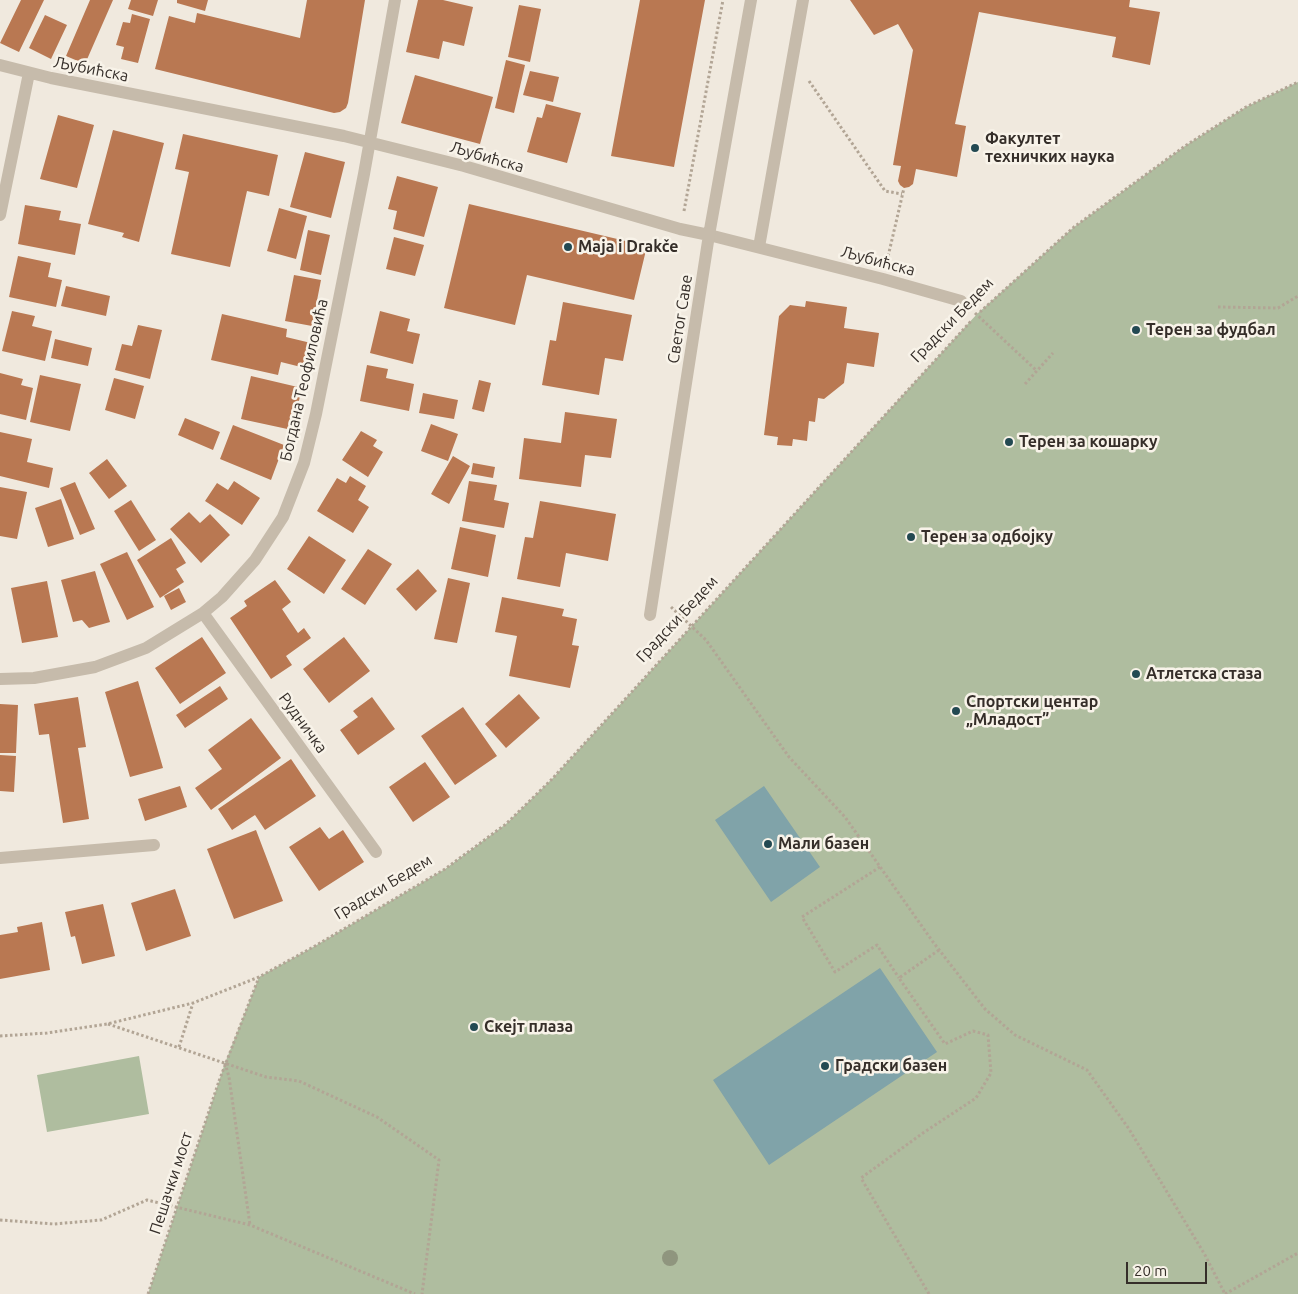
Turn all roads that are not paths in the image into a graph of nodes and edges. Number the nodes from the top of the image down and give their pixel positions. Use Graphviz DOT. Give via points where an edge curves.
graph roads {
  1 [pos="395,0"];
  2 [pos="751,0"];
  3 [pos="803,0"];
  4 [pos="0,65"];
  5 [pos="29,73"];
  6 [pos="370,143"];
  7 [pos="0,215"];
  8 [pos="709,235"];
  9 [pos="759,247"];
  10 [pos="961,301"];
  11 [pos="203,613"];
  12 [pos="650,615"];
  13 [pos="0,679"];
  14 [pos="154,845"];
  15 [pos="376,852"];
  16 [pos="0,858"];
  1 -- 6 [label="street, Богдана Теофиловића"];
  2 -- 8 [label="street, Светог Саве"];
  3 -- 9 [label="street"];
  4 -- 5 [label="street, Љубићска"];
  5 -- 6 [label="street, Љубићска"];
  5 -- 7 [label="street"];
  6 -- 8 [label="street, Љубићска"];
  6 -- 11 [label="street, Богдана Теофиловића" via="304,463 283,517 255,560"];
  8 -- 9 [label="street, Љубићска"];
  8 -- 12 [label="street, Светог Саве"];
  9 -- 10 [label="street, Љубићска"];
  11 -- 13 [label="street, Богдана Теофиловића" via="146,648 95,667 34,678"];
  11 -- 15 [label="street, Рудничка"];
  14 -- 16 [label="street"];
}
